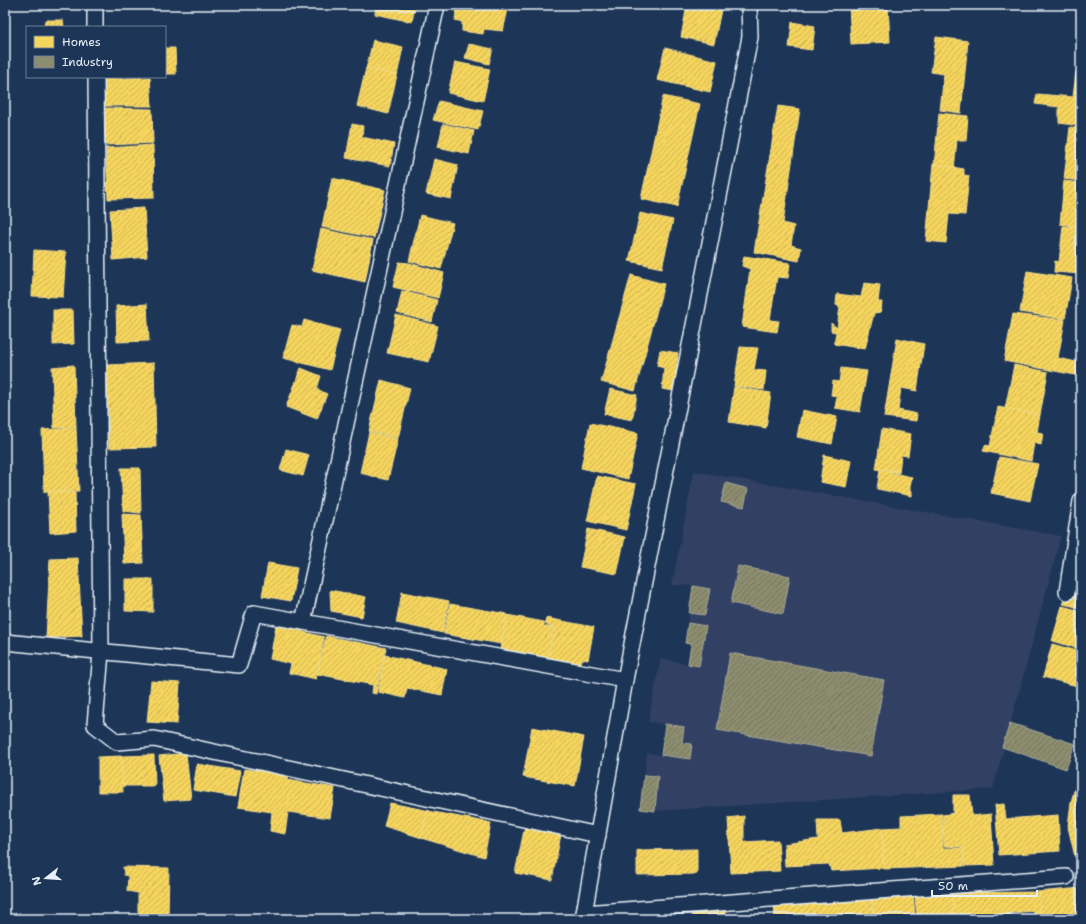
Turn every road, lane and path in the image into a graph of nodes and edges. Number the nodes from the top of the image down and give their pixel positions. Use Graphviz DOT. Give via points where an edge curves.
graph roads {
  1 [pos="95,5"];
  2 [pos="437,5"];
  3 [pos="750,5"];
  4 [pos="95,26"];
  5 [pos="96,78"];
  6 [pos="1081,501"];
  7 [pos="1067,592"];
  8 [pos="303,622"];
  9 [pos="5,642"];
  10 [pos="101,652"];
  11 [pos="625,680"];
  12 [pos="598,835"];
  13 [pos="1066,878"];
  14 [pos="584,916"];
  1 -- 4 [label="street"];
  2 -- 8 [label="street"];
  3 -- 11 [label="street" via="750,37"];
  5 -- 10 [label="street"];
  6 -- 7 [label="street"];
  8 -- 10 [label="street" via="254,613 239,665"];
  8 -- 11 [label="street"];
  9 -- 10 [label="street"];
  10 -- 12 [label="street" via="95,724 117,742 154,739"];
  11 -- 12 [label="street"];
  12 -- 14 [label="street"];
  13 -- 14 [label="street"];
}
